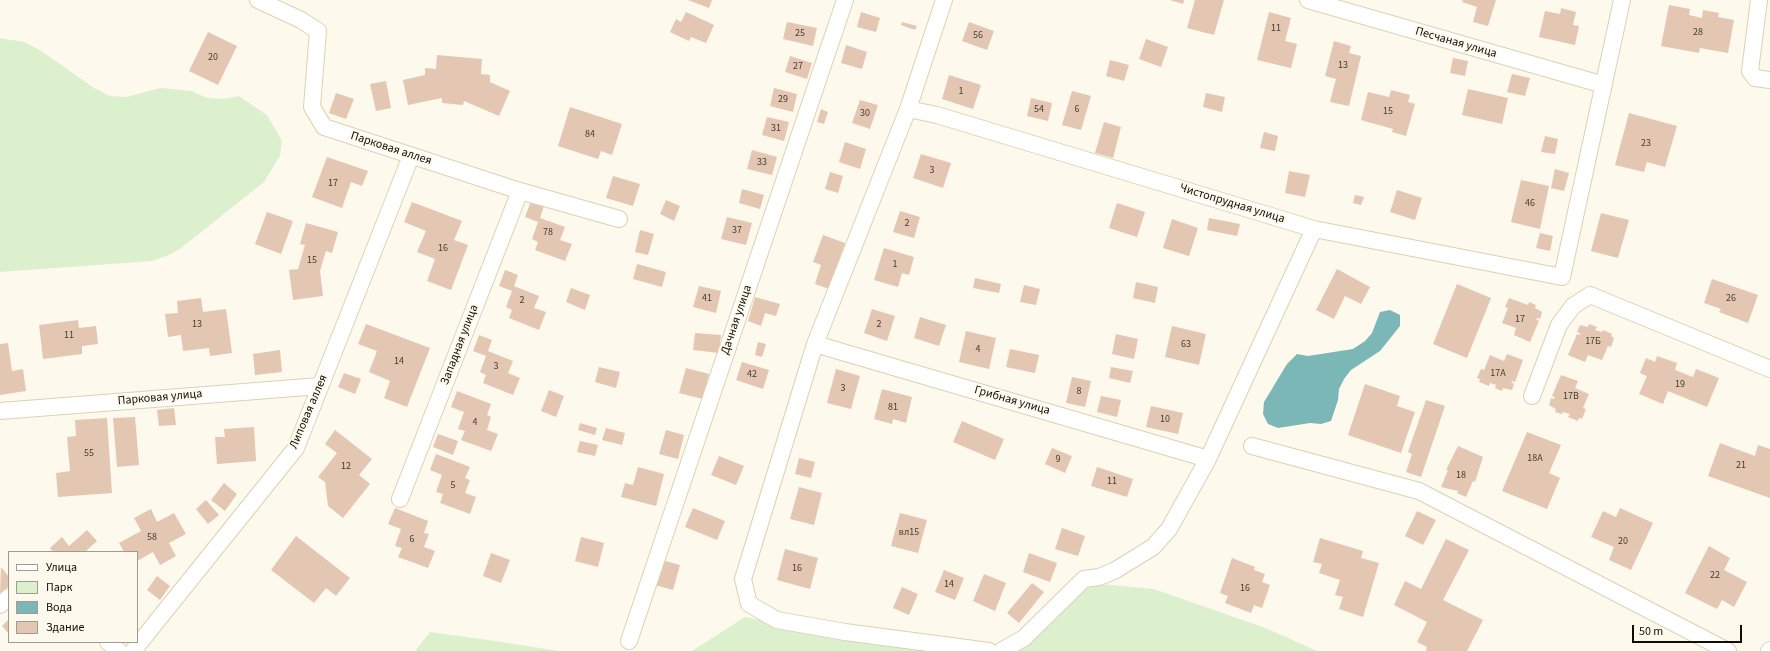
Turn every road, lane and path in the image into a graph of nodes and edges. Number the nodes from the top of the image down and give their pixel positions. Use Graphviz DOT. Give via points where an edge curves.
graph roads {
  1 [pos="846,0"];
  2 [pos="944,0"];
  3 [pos="1308,0"];
  4 [pos="1622,0"];
  5 [pos="1759,0"];
  6 [pos="260,1"];
  7 [pos="1770,80"];
  8 [pos="1604,85"];
  9 [pos="908,109"];
  10 [pos="411,156"];
  11 [pos="520,191"];
  12 [pos="619,219"];
  13 [pos="1314,229"];
  14 [pos="816,344"];
  15 [pos="1770,370"];
  16 [pos="320,386"];
  17 [pos="1532,396"];
  18 [pos="0,411"];
  19 [pos="1252,446"];
  20 [pos="1208,459"];
  21 [pos="400,499"];
  22 [pos="8,598"];
  23 [pos="0,606"];
  24 [pos="629,641"];
  25 [pos="109,643"];
  26 [pos="119,651"];
  27 [pos="133,651"];
  28 [pos="989,651"];
  29 [pos="1001,651"];
  30 [pos="1728,651"];
  1 -- 24 [label="street, Дачная улица"];
  2 -- 9 [label="street"];
  3 -- 8 [label="street, Песчаная улица"];
  4 -- 8 [label="street"];
  5 -- 7 [label="street" via="1750,71 1755,78"];
  6 -- 10 [label="street, Парковая аллея" via="318,31 312,107 324,127"];
  8 -- 13 [label="street, Чистопрудная улица" via="1562,277"];
  9 -- 13 [label="street, Чистопрудная улица" via="937,115"];
  9 -- 14 [label="street"];
  10 -- 11 [label="street, Парковая аллея"];
  10 -- 16 [label="street, Липовая аллея"];
  11 -- 12 [label="street, Парковая аллея"];
  11 -- 21 [label="street, Западная улица"];
  13 -- 20 [label="street"];
  14 -- 20 [label="street, Грибная улица"];
  14 -- 28 [label="street" via="743,579 749,604 777,620 845,632"];
  15 -- 17 [label="street" via="1590,295 1573,306 1559,325"];
  16 -- 18 [label="street, Парковая улица"];
  16 -- 27 [label="street, Липовая аллея" via="296,448"];
  19 -- 30 [label="street" via="1419,491"];
  20 -- 29 [label="street" via="1169,529 1153,547 1114,571 1084,579 1024,638"];
  22 -- 23 [label="street"];
  25 -- 26 [label="street"];
}
